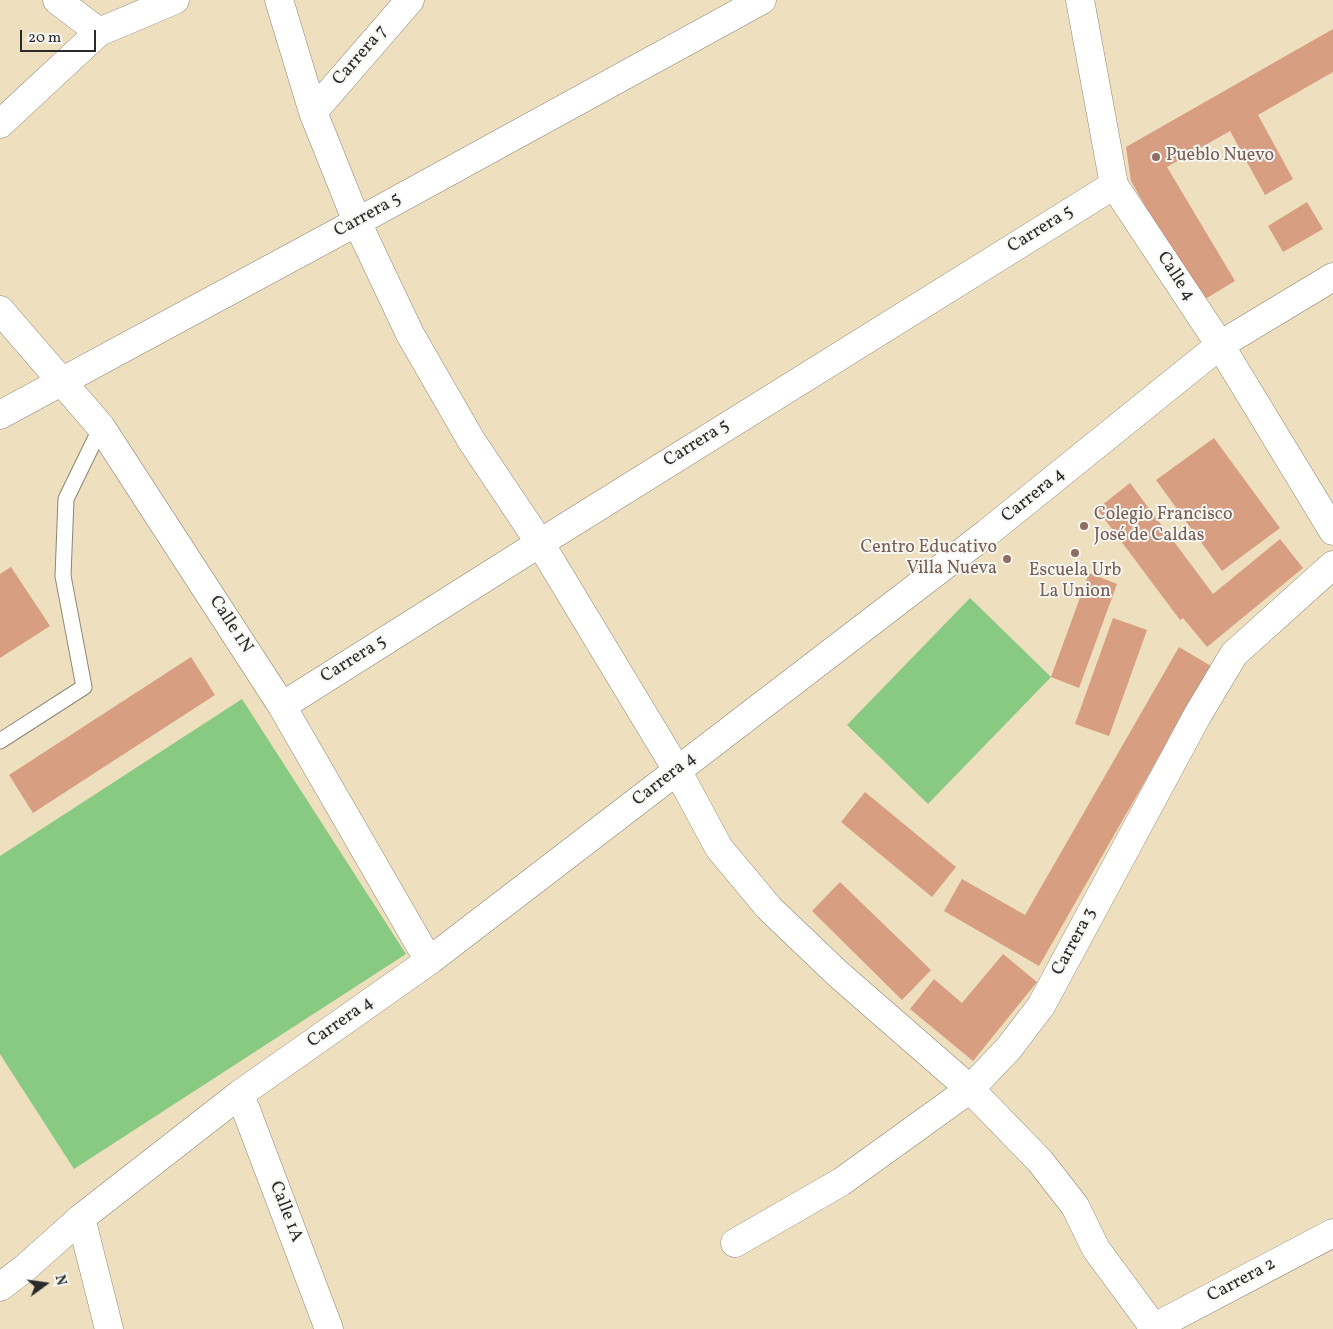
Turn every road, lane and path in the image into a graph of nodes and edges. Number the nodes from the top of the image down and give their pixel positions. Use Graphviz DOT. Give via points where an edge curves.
graph roads {
  1 [pos="58,0"];
  2 [pos="175,0"];
  3 [pos="278,0"];
  4 [pos="410,0"];
  5 [pos="762,0"];
  6 [pos="1080,0"];
  7 [pos="99,32"];
  8 [pos="313,112"];
  9 [pos="0,124"];
  10 [pos="1114,185"];
  11 [pos="357,222"];
  12 [pos="1333,277"];
  13 [pos="0,310"];
  14 [pos="1220,346"];
  15 [pos="61,382"];
  16 [pos="0,415"];
  17 [pos="102,427"];
  18 [pos="1333,531"];
  19 [pos="540,543"];
  20 [pos="1333,565"];
  21 [pos="282,706"];
  22 [pos="0,741"];
  23 [pos="677,770"];
  24 [pos="429,961"];
  25 [pos="970,1090"];
  26 [pos="240,1094"];
  27 [pos="81,1218"];
  28 [pos="1333,1233"];
  29 [pos="735,1242"];
  30 [pos="0,1287"];
  31 [pos="1153,1328"];
  32 [pos="109,1329"];
  33 [pos="329,1329"];
  1 -- 7 [label="street"];
  2 -- 7 [label="street"];
  3 -- 8 [label="street"];
  4 -- 8 [label="street, Carrera 7"];
  5 -- 11 [label="street, Carrera 5"];
  6 -- 10 [label="street, Calle 4"];
  7 -- 9 [label="street"];
  8 -- 11 [label="street"];
  10 -- 14 [label="street, Calle 4"];
  10 -- 19 [label="street, Carrera 5"];
  11 -- 15 [label="street, Carrera 5"];
  11 -- 19 [label="street" via="415,342 471,440"];
  12 -- 14 [label="street, Carrera 4"];
  13 -- 15 [label="street, Calle 1N"];
  14 -- 18 [label="street, Calle 4"];
  14 -- 23 [label="street, Carrera 4" via="987,533"];
  15 -- 16 [label="street, Carrera 5"];
  15 -- 17 [label="street, Calle 1N"];
  17 -- 21 [label="street, Calle 1N"];
  17 -- 22 [label="lane" via="66,499 63,576 84,687"];
  19 -- 21 [label="street, Carrera 5"];
  19 -- 23 [label="street"];
  20 -- 25 [label="street, Carrera 3" via="1234,654 1197,716 1041,1006 1009,1048"];
  21 -- 24 [label="street, Calle 1N"];
  23 -- 24 [label="street, Carrera 4"];
  23 -- 25 [label="street" via="719,848 769,908 838,974"];
  24 -- 26 [label="street, Carrera 4"];
  25 -- 29 [label="street, Carrera 3" via="841,1182"];
  25 -- 31 [label="street" via="1040,1161 1076,1206 1096,1248"];
  26 -- 27 [label="street, Carrera 4"];
  26 -- 33 [label="street, Calle 1A"];
  27 -- 30 [label="street, Carrera 4"];
  27 -- 32 [label="street"];
  28 -- 31 [label="street, Carrera 2"];
}
